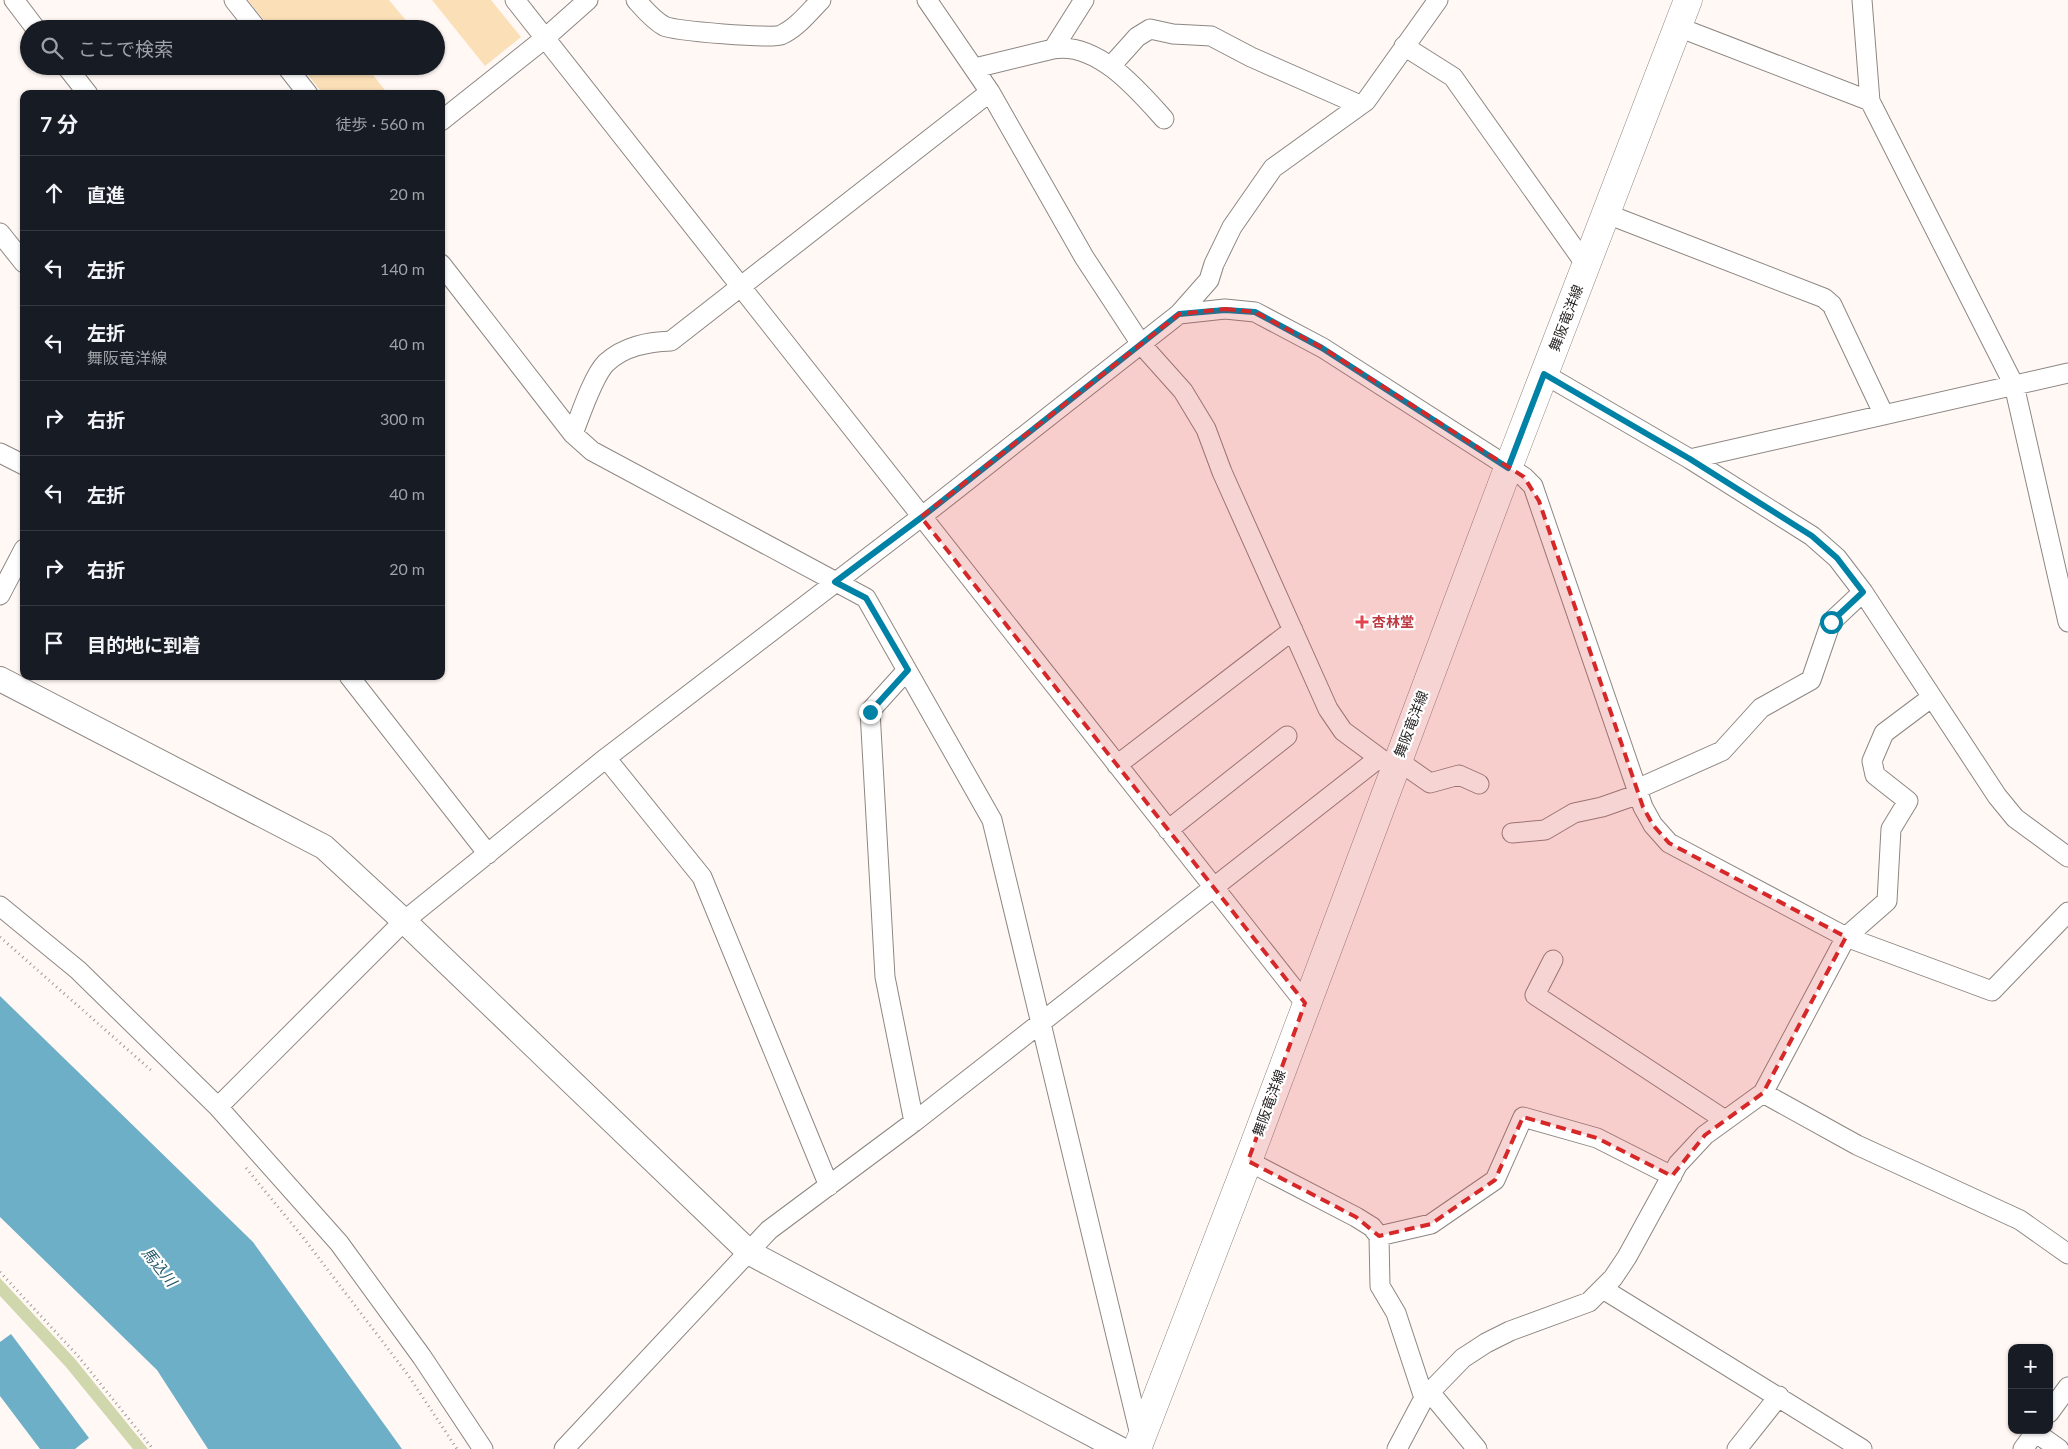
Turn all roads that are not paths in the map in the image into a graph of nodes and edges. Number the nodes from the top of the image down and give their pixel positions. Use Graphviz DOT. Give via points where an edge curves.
graph roads {
  1 [pos="14,0"];
  2 [pos="234,0"];
  3 [pos="515,0"];
  4 [pos="588,0"];
  5 [pos="636,0"];
  6 [pos="821,0"];
  7 [pos="927,0"];
  8 [pos="1084,0"];
  9 [pos="1438,0"];
  10 [pos="1688,0"];
  11 [pos="1862,0"];
  12 [pos="29,20"];
  13 [pos="250,20"];
  14 [pos="1678,27"];
  15 [pos="544,39"];
  16 [pos="1404,46"];
  17 [pos="1053,48"];
  18 [pos="1111,66"];
  19 [pos="974,68"];
  20 [pos="73,75"];
  21 [pos="293,75"];
  22 [pos="85,90"];
  23 [pos="305,90"];
  24 [pos="990,92"];
  25 [pos="1870,101"];
  26 [pos="1360,105"];
  27 [pos="445,118"];
  28 [pos="1164,119"];
  29 [pos="1607,214"];
  30 [pos="0,234"];
  31 [pos="20,258"];
  32 [pos="1586,265"];
  33 [pos="445,269"];
  34 [pos="740,287"];
  35 [pos="1179,314"];
  36 [pos="1141,344"];
  37 [pos="2068,372"];
  38 [pos="1544,374"];
  39 [pos="2014,385"];
  40 [pos="1884,415"];
  41 [pos="573,434"];
  42 [pos="0,453"];
  43 [pos="1690,459"];
  44 [pos="20,463"];
  45 [pos="1508,468"];
  46 [pos="922,517"];
  47 [pos="20,557"];
  48 [pos="835,582"];
  49 [pos="1863,592"];
  50 [pos="0,595"];
  51 [pos="2068,622"];
  52 [pos="1293,630"];
  53 [pos="908,670"];
  54 [pos="0,679"];
  55 [pos="352,680"];
  56 [pos="1932,697"];
  57 [pos="1287,736"];
  58 [pos="606,758"];
  59 [pos="1390,762"];
  60 [pos="1117,765"];
  61 [pos="1479,784"];
  62 [pos="1638,791"];
  63 [pos="1168,830"];
  64 [pos="1512,833"];
  65 [pos="488,854"];
  66 [pos="2068,857"];
  67 [pos="1213,887"];
  68 [pos="0,906"];
  69 [pos="2068,912"];
  70 [pos="404,921"];
  71 [pos="1846,937"];
  72 [pos="1553,960"];
  73 [pos="1306,1003"];
  74 [pos="1040,1023"];
  75 [pos="1763,1092"];
  76 [pos="218,1107"];
  77 [pos="1725,1120"];
  78 [pos="914,1122"];
  79 [pos="1248,1161"];
  80 [pos="1672,1176"];
  81 [pos="829,1186"];
  82 [pos="1378,1236"];
  83 [pos="750,1252"];
  84 [pos="2068,1254"];
  85 [pos="1603,1289"];
  86 [pos="2068,1387"];
  87 [pos="1427,1394"];
  88 [pos="1779,1396"];
  89 [pos="2053,1408"];
  90 [pos="2034,1434"];
  91 [pos="2040,1434"];
  92 [pos="1132,1446"];
  93 [pos="483,1449"];
  94 [pos="564,1449"];
  95 [pos="1397,1449"];
  96 [pos="1477,1449"];
  97 [pos="1737,1449"];
  98 [pos="1862,1449"];
  99 [pos="2023,1449"];
  100 [pos="2059,1449"];
  1 -- 12 [label="street"];
  2 -- 13 [label="street"];
  3 -- 15 [label="street"];
  4 -- 15 [label="street"];
  5 -- 6 [label="street" via="665,27 707,33 780,36 793,28"];
  7 -- 19 [label="street"];
  8 -- 17 [label="street"];
  9 -- 16 [label="street"];
  10 -- 14 [label="main road, 舞阪竜洋線"];
  11 -- 25 [label="street"];
  14 -- 25 [label="street"];
  14 -- 29 [label="main road, 舞阪竜洋線"];
  15 -- 27 [label="street"];
  15 -- 34 [label="street"];
  16 -- 26 [label="street"];
  16 -- 32 [label="street" via="1452,77"];
  17 -- 18 [label="street" via="1066,46"];
  17 -- 19 [label="street"];
  18 -- 26 [label="street" via="1137,37 1150,29 1211,36"];
  18 -- 28 [label="street" via="1131,82"];
  19 -- 24 [label="street"];
  20 -- 22 [label="street"];
  21 -- 23 [label="street"];
  24 -- 34 [label="street"];
  24 -- 36 [label="street" via="1084,258"];
  25 -- 39 [label="street"];
  26 -- 35 [label="street" via="1274,168 1232,227 1209,280"];
  29 -- 32 [label="main road, 舞阪竜洋線"];
  29 -- 40 [label="street" via="1824,298 1832,305"];
  30 -- 31 [label="street"];
  32 -- 38 [label="main road, 舞阪竜洋線"];
  33 -- 41 [label="street"];
  34 -- 41 [label="street" via="671,341 647,342 627,349 605,363"];
  34 -- 46 [label="street"];
  35 -- 36 [label="street"];
  35 -- 45 [label="street" via="1225,310 1255,312 1322,348"];
  36 -- 46 [label="street"];
  36 -- 52 [label="street" via="1183,391 1206,430"];
  37 -- 39 [label="street"];
  38 -- 43 [label="street"];
  38 -- 45 [label="main road, 舞阪竜洋線"];
  39 -- 40 [label="street"];
  39 -- 51 [label="street"];
  40 -- 43 [label="street"];
  41 -- 48 [label="street" via="592,452"];
  42 -- 44 [label="street"];
  43 -- 49 [label="street" via="1812,536 1837,558"];
  45 -- 59 [label="main road, 舞阪竜洋線"];
  45 -- 62 [label="street" via="1533,486"];
  46 -- 48 [label="street"];
  46 -- 60 [label="street"];
  47 -- 50 [label="street"];
  48 -- 53 [label="street" via="866,598"];
  48 -- 58 [label="street"];
  49 -- 56 [label="street"];
  49 -- 62 [label="street" via="1831,622 1810,680 1761,708 1722,751"];
  52 -- 59 [label="street" via="1328,709 1343,731"];
  52 -- 60 [label="street"];
  53 -- 74 [label="street" via="992,820"];
  53 -- 78 [label="street" via="870,712 885,977"];
  54 -- 70 [label="street" via="324,847"];
  55 -- 65 [label="street"];
  56 -- 66 [label="street" via="2015,818"];
  56 -- 71 [label="street" via="1884,733 1872,761 1875,775 1908,801 1891,829 1887,901"];
  57 -- 63 [label="street"];
  58 -- 65 [label="street"];
  58 -- 81 [label="street" via="702,877"];
  59 -- 61 [label="street" via="1430,783 1459,775"];
  59 -- 67 [label="street"];
  59 -- 73 [label="main road, 舞阪竜洋線"];
  60 -- 63 [label="street"];
  62 -- 64 [label="street" via="1602,807 1574,813 1545,830"];
  62 -- 71 [label="street" via="1653,825 1669,843"];
  63 -- 67 [label="street"];
  65 -- 70 [label="street"];
  67 -- 73 [label="street"];
  67 -- 74 [label="street"];
  68 -- 76 [label="street" via="78,970"];
  69 -- 71 [label="street" via="1992,992"];
  70 -- 76 [label="street"];
  70 -- 83 [label="street"];
  71 -- 75 [label="street"];
  72 -- 77 [label="street" via="1535,995"];
  73 -- 79 [label="main road, 舞阪竜洋線"];
  74 -- 78 [label="street"];
  74 -- 92 [label="street"];
  75 -- 77 [label="street"];
  75 -- 84 [label="street" via="1857,1145 2020,1220"];
  76 -- 93 [label="street" via="339,1243 422,1357"];
  77 -- 80 [label="street" via="1705,1135 1678,1164"];
  78 -- 81 [label="street"];
  79 -- 82 [label="street" via="1356,1217 1372,1227"];
  79 -- 92 [label="main road, 舞阪竜洋線"];
  80 -- 82 [label="street" via="1597,1138 1522,1117 1495,1180 1431,1224"];
  80 -- 85 [label="street" via="1627,1257"];
  81 -- 83 [label="street" via="769,1230"];
  82 -- 87 [label="street" via="1380,1286 1396,1313"];
  83 -- 92 [label="street"];
  83 -- 94 [label="street"];
  85 -- 87 [label="street" via="1588,1302 1486,1343 1463,1358"];
  85 -- 88 [label="street"];
  86 -- 89 [label="street"];
  87 -- 95 [label="street"];
  87 -- 96 [label="street"];
  88 -- 97 [label="street"];
  88 -- 98 [label="street"];
  90 -- 99 [label="street"];
  91 -- 100 [label="street"];
}
